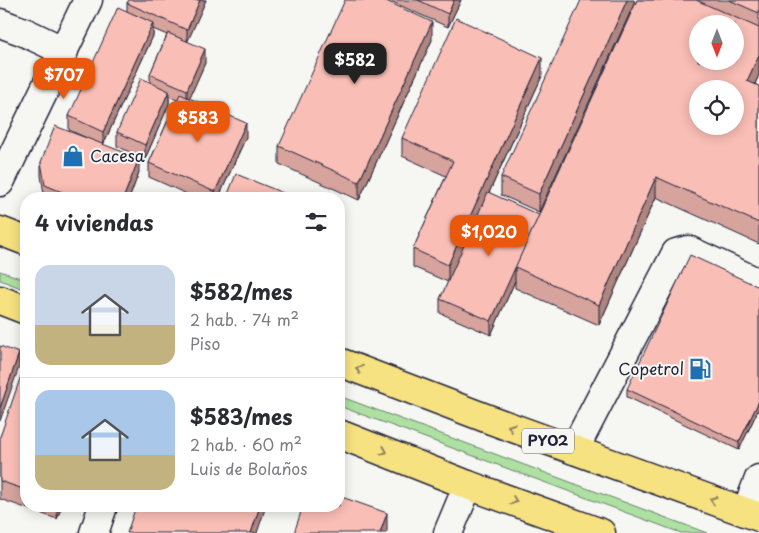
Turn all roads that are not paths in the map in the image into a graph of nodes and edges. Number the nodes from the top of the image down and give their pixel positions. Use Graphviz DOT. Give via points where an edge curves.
graph roads {
  1 [pos="88,0"];
  2 [pos="0,22"];
  3 [pos="64,51"];
  4 [pos="0,182"];
  5 [pos="0,231"];
  6 [pos="20,239"];
  7 [pos="759,283"];
  8 [pos="0,300"];
  9 [pos="20,308"];
  10 [pos="345,364"];
  11 [pos="345,436"];
  12 [pos="574,450"];
  13 [pos="759,479"];
  14 [pos="468,485"];
  15 [pos="101,512"];
  16 [pos="753,515"];
  17 [pos="94,533"];
  18 [pos="448,533"];
  19 [pos="601,533"];
  1 -- 3 [label="street"];
  2 -- 3 [label="street"];
  3 -- 4 [label="street"];
  5 -- 6 [label="highway"];
  7 -- 12 [label="street" via="688,250 676,252 665,294 644,336"];
  8 -- 9 [label="highway"];
  12 -- 10 [label="highway, PY02, one-way"];
  11 -- 14 [label="highway, one-way"];
  16 -- 12 [label="highway, PY02, one-way"];
  13 -- 16 [label="street"];
  14 -- 18 [label="street"];
  14 -- 19 [label="highway, one-way"];
  15 -- 17 [label="street"];
}
